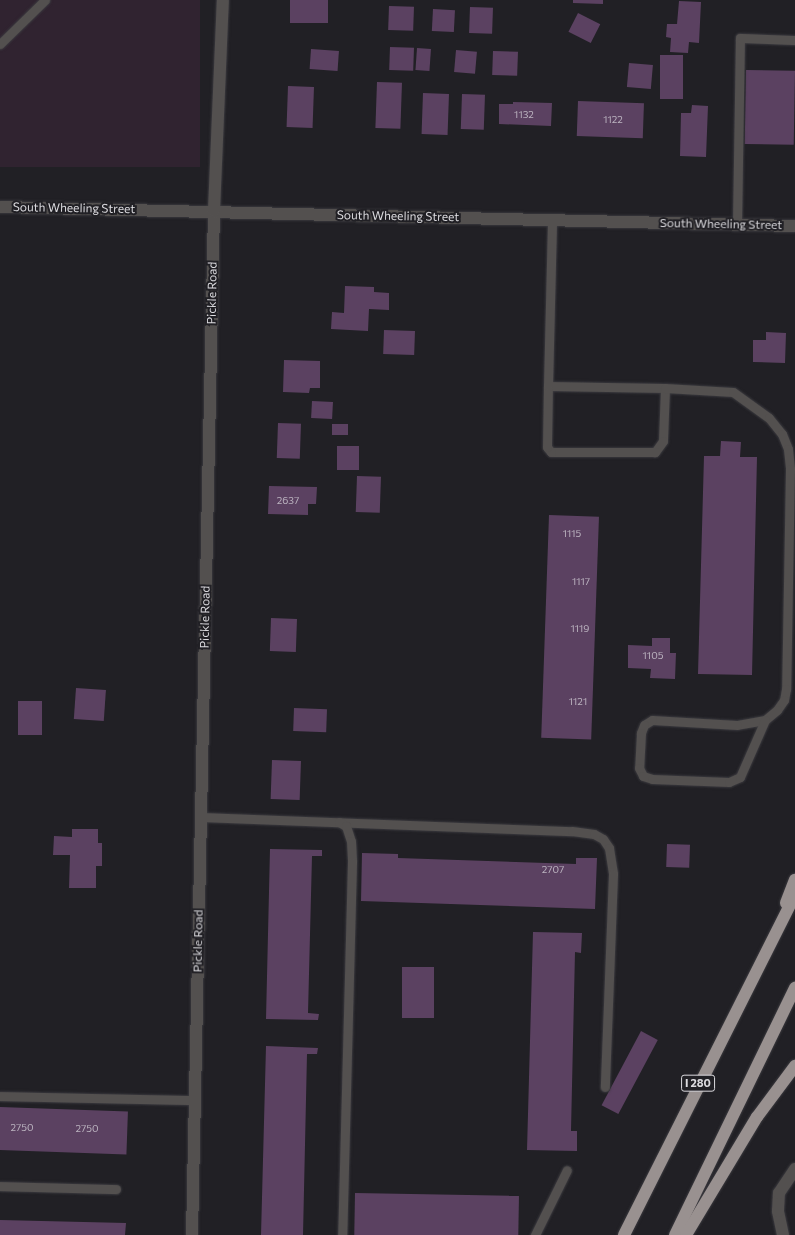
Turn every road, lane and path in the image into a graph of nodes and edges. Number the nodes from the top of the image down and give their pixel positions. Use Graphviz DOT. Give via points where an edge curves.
graph roads {
  1 [pos="45,0"];
  2 [pos="224,0"];
  3 [pos="795,40"];
  4 [pos="0,44"];
  5 [pos="0,207"];
  6 [pos="214,211"];
  7 [pos="552,220"];
  8 [pos="737,225"];
  9 [pos="795,226"];
  10 [pos="548,386"];
  11 [pos="665,388"];
  12 [pos="765,720"];
  13 [pos="201,817"];
  14 [pos="339,822"];
  15 [pos="795,880"];
  16 [pos="795,895"];
  17 [pos="774,933"];
  18 [pos="795,988"];
  19 [pos="795,1066"];
  20 [pos="605,1087"];
  21 [pos="0,1096"];
  22 [pos="195,1100"];
  23 [pos="795,1169"];
  24 [pos="567,1170"];
  25 [pos="0,1186"];
  26 [pos="116,1189"];
  27 [pos="192,1235"];
  28 [pos="342,1235"];
  29 [pos="535,1235"];
  30 [pos="624,1235"];
  31 [pos="675,1235"];
  32 [pos="686,1235"];
  33 [pos="783,1235"];
  1 -- 4 [label="lane"];
  2 -- 6 [label="street, Pickle Road"];
  3 -- 8 [label="lane" via="740,38"];
  5 -- 6 [label="street, South Wheeling Street"];
  6 -- 7 [label="street, South Wheeling Street"];
  6 -- 13 [label="street, Pickle Road"];
  7 -- 8 [label="street, South Wheeling Street"];
  7 -- 10 [label="lane"];
  8 -- 9 [label="street, South Wheeling Street"];
  10 -- 11 [label="lane"];
  10 -- 11 [label="lane" via="547,447 551,452 654,452 663,441"];
  11 -- 12 [label="lane" via="733,392 769,418 782,434 788,449 790,469 786,689 784,700"];
  12 -- 12 [label="lane" via="737,725 652,720 644,725 641,733 639,768 643,776 652,779 729,782 740,777"];
  13 -- 14 [label="lane"];
  13 -- 22 [label="street, Pickle Road"];
  14 -- 20 [label="lane" via="584,832 599,836 607,842 613,874"];
  14 -- 28 [label="lane" via="346,826 351,841 352,862"];
  15 -- 17 [label="highway"];
  16 -- 17 [label="highway, I 280"];
  17 -- 30 [label="highway, I 280"];
  18 -- 31 [label="highway"];
  19 -- 32 [label="highway" via="757,1117"];
  21 -- 22 [label="lane"];
  22 -- 27 [label="street, Pickle Road"];
  23 -- 33 [label="street" via="779,1193 778,1211"];
  24 -- 29 [label="lane"];
  25 -- 26 [label="lane"];
}
